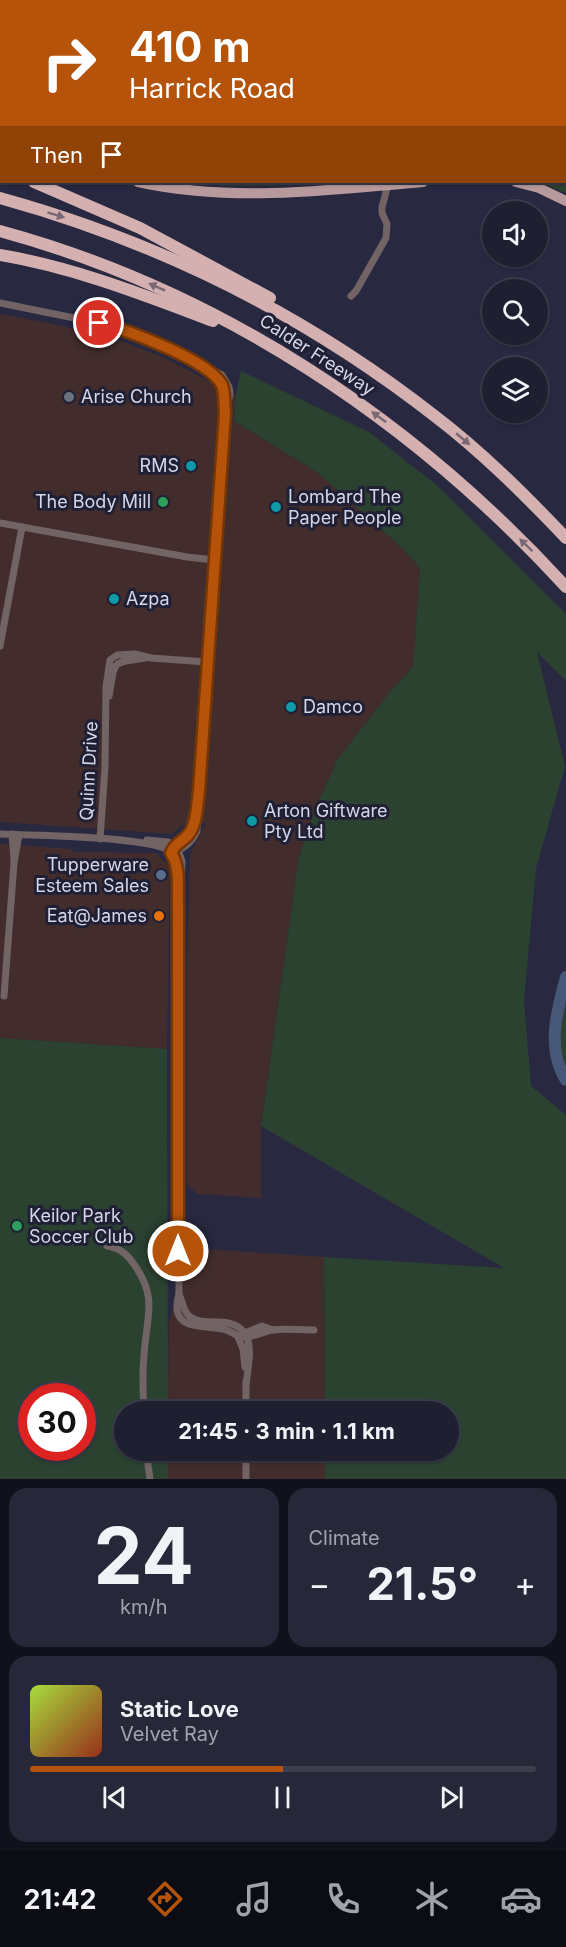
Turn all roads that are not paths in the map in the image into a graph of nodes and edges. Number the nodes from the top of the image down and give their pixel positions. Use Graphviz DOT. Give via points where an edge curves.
graph roads {
  1 [pos="36,183"];
  2 [pos="144,183"];
  3 [pos="411,183"];
  4 [pos="520,183"];
  5 [pos="388,185"];
  6 [pos="0,198"];
  7 [pos="566,201"];
  8 [pos="0,231"];
  9 [pos="0,257"];
  10 [pos="351,296"];
  11 [pos="0,303"];
  12 [pos="278,348"];
  13 [pos="438,418"];
  14 [pos="0,523"];
  15 [pos="22,527"];
  16 [pos="566,538"];
  17 [pos="213,560"];
  18 [pos="566,587"];
  19 [pos="0,646"];
  20 [pos="207,662"];
  21 [pos="0,834"];
  22 [pos="15,835"];
  23 [pos="100,839"];
  24 [pos="175,849"];
  25 [pos="4,996"];
  26 [pos="107,1246"];
  27 [pos="178,1294"];
  28 [pos="314,1330"];
  29 [pos="246,1334"];
  30 [pos="238,1337"];
  31 [pos="246,1385"];
  32 [pos="144,1401"];
  33 [pos="246,1401"];
  34 [pos="148,1461"];
  35 [pos="246,1461"];
  36 [pos="150,1479"];
  37 [pos="246,1479"];
  1 -- 13 [label="highway" via="123,219 253,287 363,359"];
  2 -- 5 [label="main road" via="247,195"];
  3 -- 5 [label="main road"];
  4 -- 7 [label="main road"];
  5 -- 10 [label="street" via="382,207 386,238"];
  6 -- 13 [label="highway, Calder Freeway, one-way" via="106,231 238,289 350,355"];
  12 -- 8 [label="highway, Calder Freeway, one-way" via="139,280"];
  9 -- 12 [label="highway" via="112,284"];
  11 -- 17 [label="street" via="111,326 154,342 200,366 221,385 225,413"];
  18 -- 12 [label="highway, Calder Freeway, one-way" via="531,549 436,462 372,412"];
  13 -- 16 [label="highway, Calder Freeway, one-way"];
  14 -- 15 [label="street"];
  15 -- 17 [label="street"];
  15 -- 19 [label="street"];
  17 -- 20 [label="street"];
  20 -- 23 [label="street, Quinn Drive" via="151,658 124,660 116,665 107,704"];
  20 -- 24 [label="street" via="197,831 192,840"];
  21 -- 22 [label="street"];
  22 -- 23 [label="street"];
  22 -- 25 [label="street"];
  23 -- 24 [label="street" via="161,840"];
  24 -- 27 [label="street"];
  26 -- 32 [label="street" via="125,1254 148,1292"];
  27 -- 29 [label="street" via="192,1318 236,1324"];
  27 -- 30 [label="street" via="177,1309 184,1321 200,1328 228,1330"];
  28 -- 29 [label="street"];
  29 -- 30 [label="street"];
  29 -- 31 [label="street"];
  30 -- 31 [label="street"];
  31 -- 33 [label="street"];
  34 -- 36 [label="street"];
  35 -- 37 [label="street"];
}
